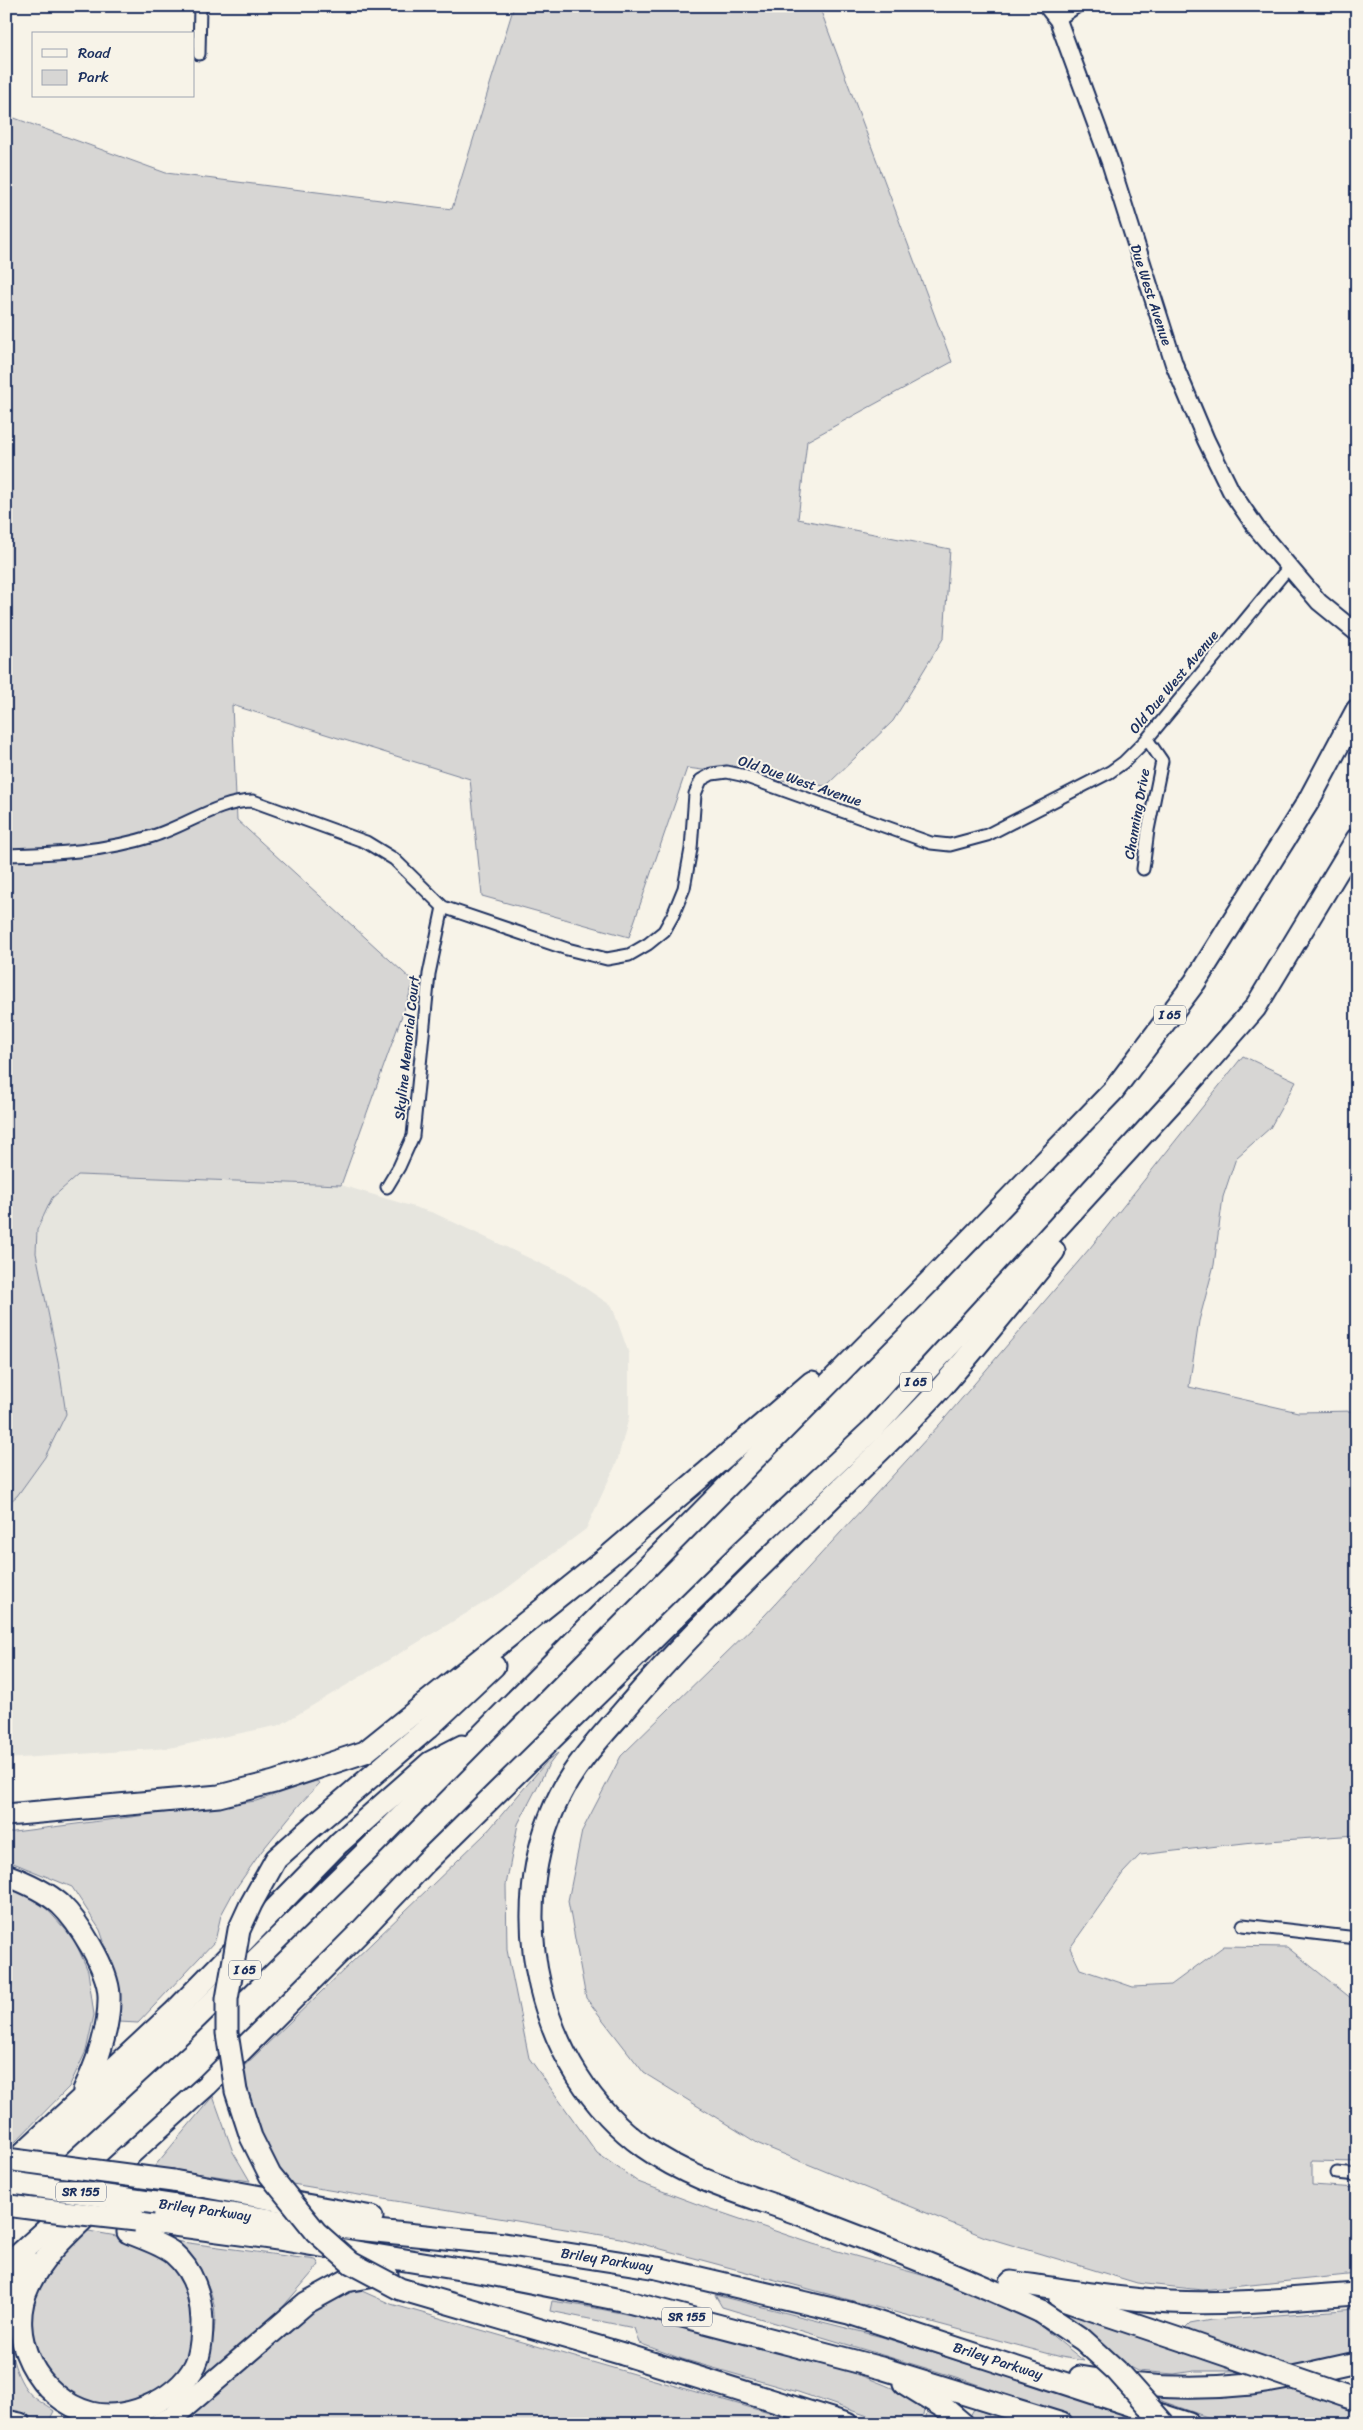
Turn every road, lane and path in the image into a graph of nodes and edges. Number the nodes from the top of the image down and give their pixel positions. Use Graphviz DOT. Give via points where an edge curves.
graph roads {
  1 [pos="200,6"];
  2 [pos="1047,6"];
  3 [pos="1078,6"];
  4 [pos="1058,20"];
  5 [pos="199,54"];
  6 [pos="1289,567"];
  7 [pos="1357,633"];
  8 [pos="1357,710"];
  9 [pos="1147,739"];
  10 [pos="1357,840"];
  11 [pos="6,855"];
  12 [pos="1143,869"];
  13 [pos="443,907"];
  14 [pos="1186,1087"];
  15 [pos="387,1187"];
  16 [pos="930,1281"];
  17 [pos="610,1555"];
  18 [pos="475,1740"];
  19 [pos="50,1813"];
  20 [pos="6,1815"];
  21 [pos="6,1821"];
  22 [pos="6,1876"];
  23 [pos="1243,1925"];
  24 [pos="1357,1938"];
  25 [pos="207,2085"];
  26 [pos="57,2121"];
  27 [pos="6,2158"];
  28 [pos="6,2169"];
  29 [pos="1337,2173"];
  30 [pos="1357,2175"];
  31 [pos="6,2182"];
  32 [pos="6,2193"];
  33 [pos="6,2205"];
  34 [pos="132,2226"];
  35 [pos="69,2234"];
  36 [pos="504,2244"];
  37 [pos="910,2257"];
  38 [pos="6,2266"];
  39 [pos="490,2274"];
  40 [pos="1011,2282"];
  41 [pos="6,2289"];
  42 [pos="1357,2294"];
  43 [pos="849,2312"];
  44 [pos="1357,2363"];
  45 [pos="881,2368"];
  46 [pos="1357,2400"];
  47 [pos="6,2421"];
  48 [pos="20,2424"];
  49 [pos="159,2424"];
  50 [pos="847,2424"];
  51 [pos="963,2424"];
  52 [pos="1062,2424"];
  53 [pos="1164,2424"];
  54 [pos="1189,2424"];
  1 -- 5 [label="street"];
  2 -- 4 [label="main road, Due West Avenue"];
  3 -- 4 [label="street"];
  4 -- 6 [label="main road, Due West Avenue" via="1110,162 1155,307 1190,405 1231,490 1257,530"];
  6 -- 7 [label="main road, Due West Avenue" via="1319,602"];
  6 -- 9 [label="street, Old Due West Avenue"];
  8 -- 16 [label="highway, I 65" via="1308,802 1189,990 1113,1091"];
  9 -- 12 [label="street, Channing Drive" via="1162,761"];
  9 -- 13 [label="street, Old Due West Avenue" via="1110,772 987,835 950,845 931,843 741,775 727,772 712,774 701,780 695,794 686,878 673,915 664,931 629,955 607,959 567,949"];
  10 -- 14 [label="highway, I 65" via="1255,1008"];
  11 -- 13 [label="street, Old Due West Avenue" via="110,847 179,828 237,801 253,801 366,842 394,859"];
  13 -- 15 [label="street, Skyline Memorial Court" via="429,974 413,1136"];
  14 -- 25 [label="highway, I 65" via="874,1428 745,1549 426,1862"];
  14 -- 37 [label="highway" via="938,1392 754,1573 644,1687 574,1772 560,1794 538,1855 532,1896 533,1932 543,1999 570,2066 616,2125 646,2148 707,2181"];
  16 -- 17 [label="highway"];
  16 -- 18 [label="highway, I 65"];
  17 -- 19 [label="highway" via="365,1752 219,1796"];
  17 -- 50 [label="highway, bridge" via="429,1727 276,1859 239,1930 228,1999 228,2033 236,2091 250,2137 270,2175 316,2232 351,2263 400,2289"];
  18 -- 26 [label="highway" via="431,1762 339,1843 173,2013"];
  18 -- 32 [label="highway, I 65" via="191,2024"];
  19 -- 20 [label="highway"];
  19 -- 21 [label="highway"];
  22 -- 26 [label="highway" via="25,1882 60,1905 88,1943 109,1993 94,2070 83,2092"];
  23 -- 24 [label="street"];
  25 -- 35 [label="highway" via="154,2149"];
  25 -- 38 [label="highway, I 65"];
  26 -- 28 [label="highway"];
  27 -- 36 [label="highway, bridge" via="173,2181 482,2234"];
  29 -- 30 [label="street"];
  31 -- 36 [label="highway, Briley Parkway / SR 155, bridge" via="278,2221"];
  33 -- 34 [label="highway, SR 155, bridge"];
  34 -- 35 [label="highway" via="172,2252 191,2273 201,2305 202,2328 198,2359 188,2376 151,2406 124,2415 92,2414 63,2401 28,2361 21,2336 20,2310 28,2286 43,2261"];
  34 -- 39 [label="highway, Briley Parkway / SR 155" via="278,2239"];
  35 -- 41 [label="highway"];
  36 -- 43 [label="highway, Briley Parkway / SR 155" via="657,2268"];
  37 -- 40 [label="highway"];
  37 -- 53 [label="highway, bridge" via="1041,2312 1083,2340 1117,2371"];
  39 -- 45 [label="highway, Briley Parkway / SR 155" via="620,2300"];
  39 -- 49 [label="highway" via="419,2269 346,2281 306,2303 173,2417"];
  40 -- 42 [label="highway" via="1127,2299 1172,2302"];
  40 -- 46 [label="highway, bridge"];
  43 -- 44 [label="highway" via="926,2329 1051,2371 1104,2381 1156,2386 1228,2386"];
  43 -- 54 [label="highway, Briley Parkway / SR 155"];
  45 -- 51 [label="highway" via="943,2407"];
  45 -- 52 [label="highway, Briley Parkway / SR 155"];
  47 -- 48 [label="highway"];
}
